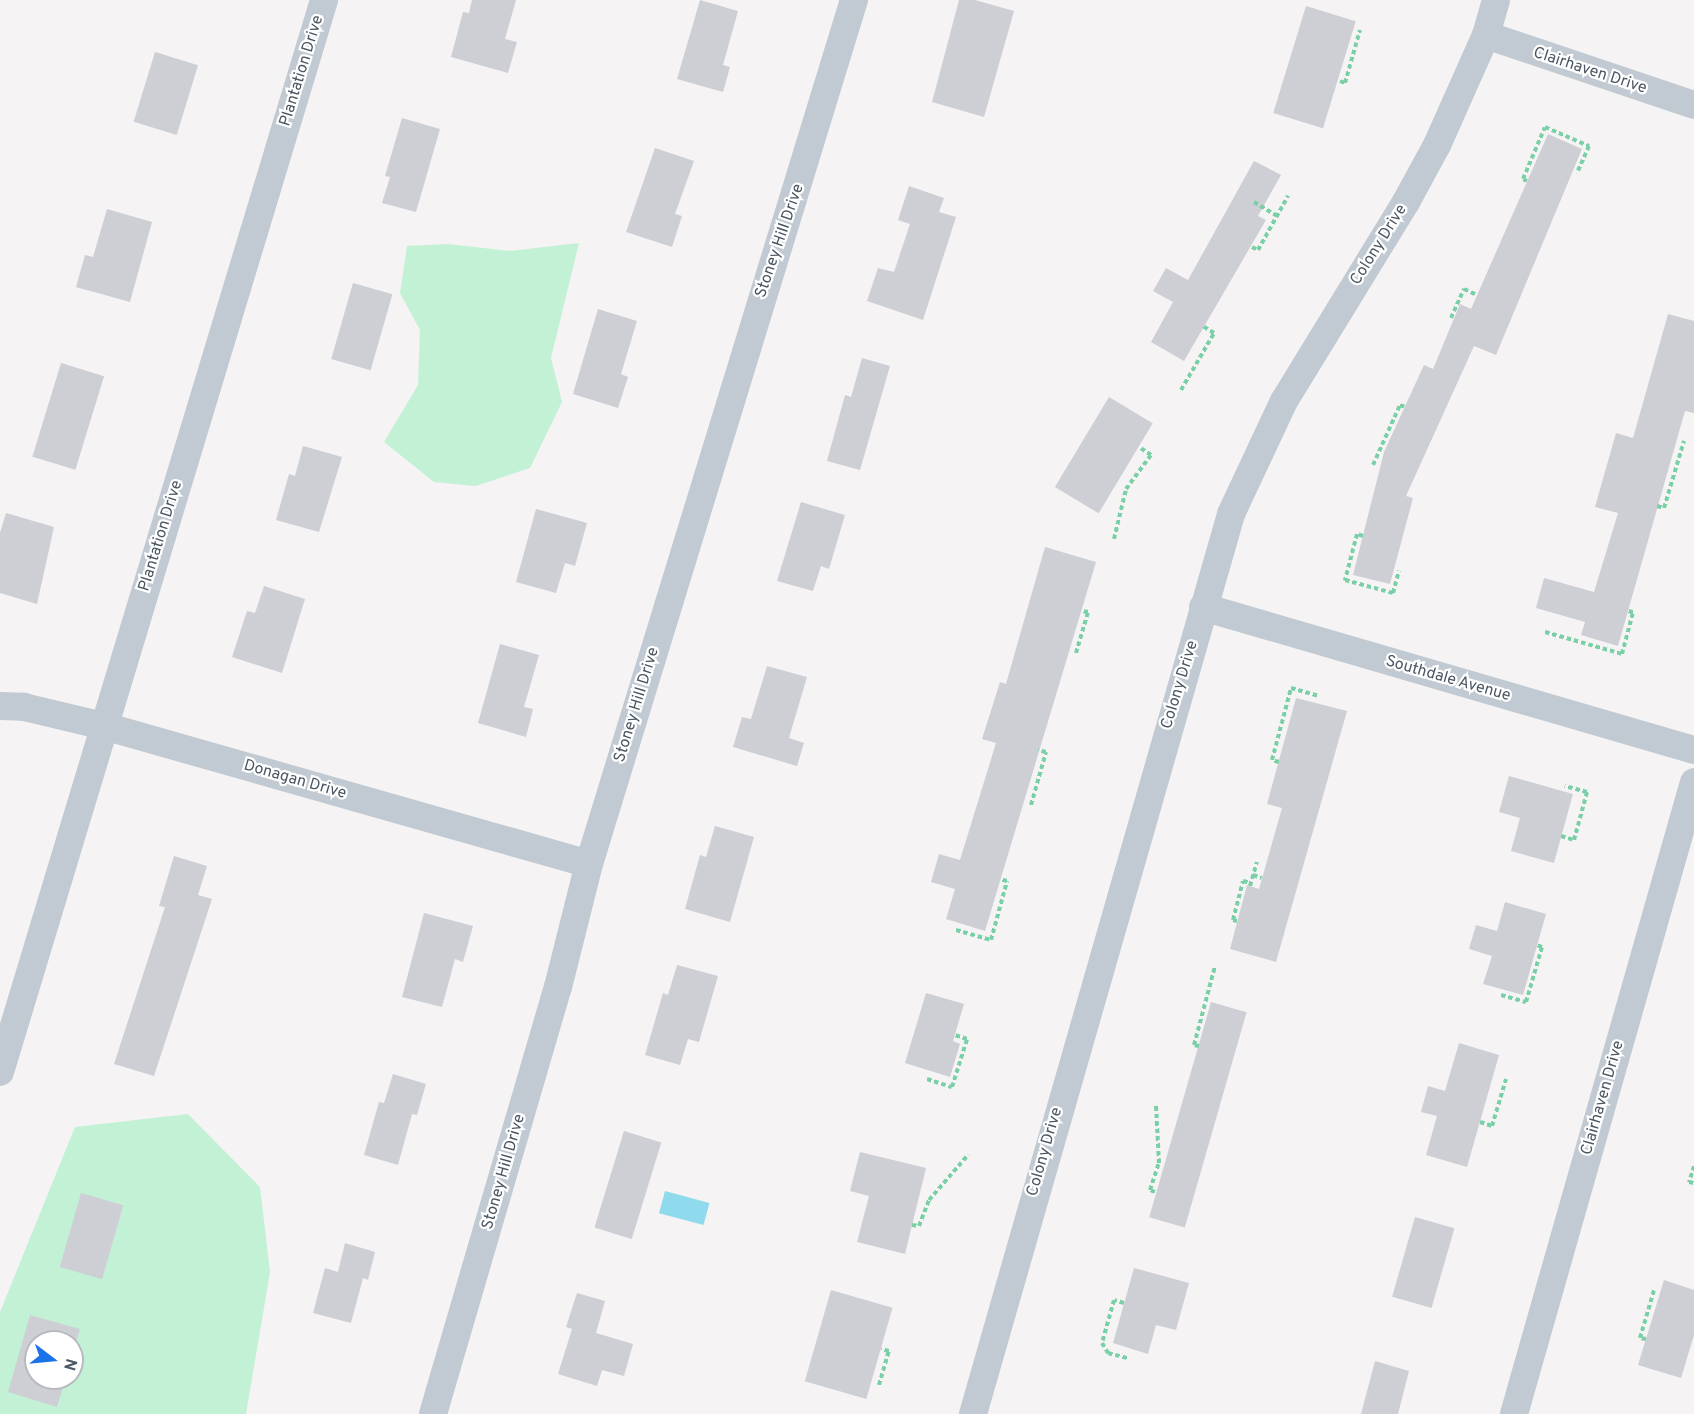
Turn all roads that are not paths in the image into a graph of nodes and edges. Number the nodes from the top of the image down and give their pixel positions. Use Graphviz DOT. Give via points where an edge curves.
graph roads {
  1 [pos="324,0"];
  2 [pos="854,0"];
  3 [pos="1496,0"];
  4 [pos="1486,35"];
  5 [pos="1694,105"];
  6 [pos="1203,607"];
  7 [pos="0,706"];
  8 [pos="104,726"];
  9 [pos="1694,750"];
  10 [pos="1694,782"];
  11 [pos="589,864"];
  12 [pos="0,1072"];
  13 [pos="433,1414"];
  14 [pos="973,1414"];
  15 [pos="1514,1414"];
  1 -- 8 [label="street, Plantation Drive"];
  2 -- 11 [label="street, Stoney Hill Drive"];
  3 -- 4 [label="street, Colony Drive"];
  4 -- 5 [label="street, Clairhaven Drive"];
  4 -- 6 [label="street, Colony Drive" via="1406,202 1320,338 1250,468 1231,514"];
  6 -- 9 [label="street, Southdale Avenue"];
  6 -- 14 [label="street, Colony Drive"];
  7 -- 8 [label="street, Donagan Drive" via="24,707"];
  8 -- 11 [label="street, Donagan Drive"];
  8 -- 12 [label="street, Plantation Drive"];
  10 -- 15 [label="street, Clairhaven Drive"];
  11 -- 13 [label="street, Stoney Hill Drive" via="558,987"];
}
